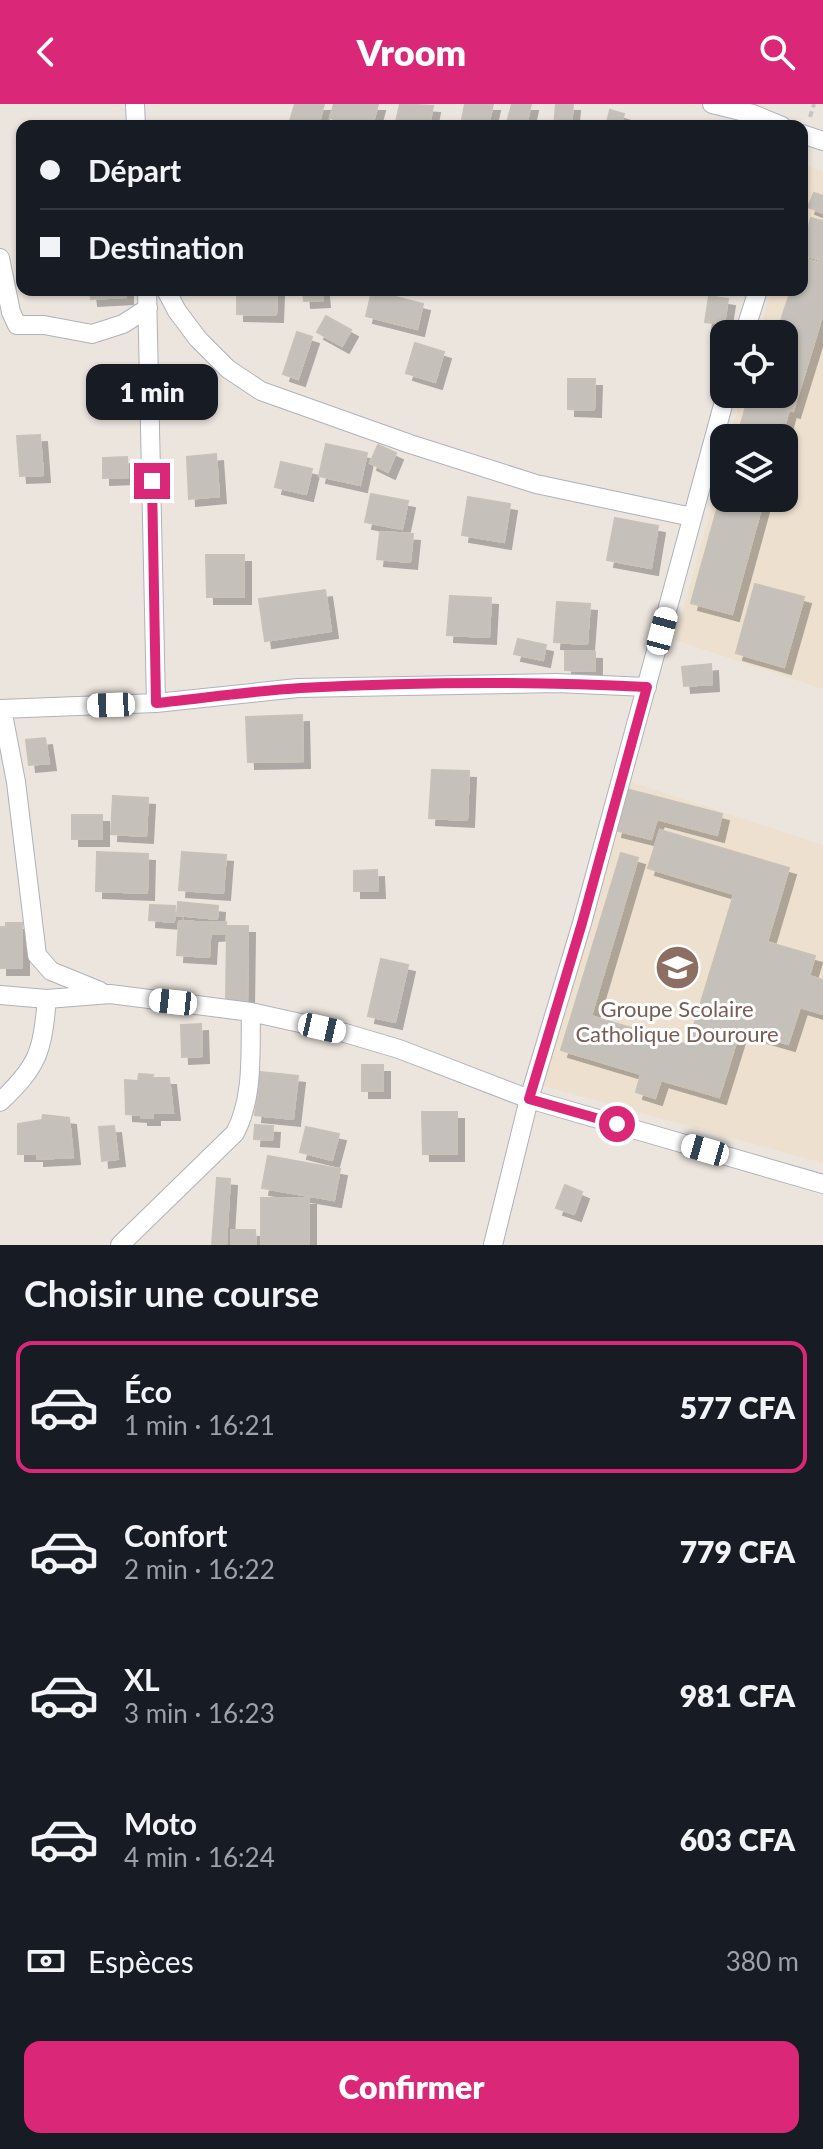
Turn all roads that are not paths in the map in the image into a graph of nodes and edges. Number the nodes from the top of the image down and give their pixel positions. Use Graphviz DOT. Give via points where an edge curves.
graph roads {
  1 [pos="712,104"];
  2 [pos="768,120"];
  3 [pos="0,258"];
  4 [pos="169,296"];
  5 [pos="756,296"];
  6 [pos="147,299"];
  7 [pos="748,320"];
  8 [pos="722,408"];
  9 [pos="692,517"];
  10 [pos="647,687"];
  11 [pos="156,703"];
  12 [pos="1,709"];
  13 [pos="110,994"];
  14 [pos="0,995"];
  15 [pos="47,999"];
  16 [pos="251,1012"];
  17 [pos="529,1099"];
  18 [pos="0,1102"];
  19 [pos="823,1184"];
  20 [pos="120,1245"];
  21 [pos="493,1245"];
  1 -- 2 [label="street"];
  3 -- 6 [label="street" via="17,325 92,334 123,324"];
  4 -- 9 [label="street" via="198,339 228,369 261,391 536,484"];
  5 -- 7 [label="street"];
  6 -- 11 [label="street"];
  8 -- 9 [label="street"];
  9 -- 10 [label="street"];
  10 -- 11 [label="street" via="542,683 312,688"];
  10 -- 17 [label="street"];
  11 -- 12 [label="street"];
  12 -- 13 [label="street" via="16,782 37,955 51,971"];
  13 -- 15 [label="street"];
  13 -- 16 [label="street"];
  14 -- 15 [label="street"];
  15 -- 18 [label="street" via="37,1058"];
  16 -- 17 [label="street" via="399,1049"];
  16 -- 20 [label="street" via="248,1092 235,1133"];
  17 -- 19 [label="street"];
  17 -- 21 [label="street"];
}
